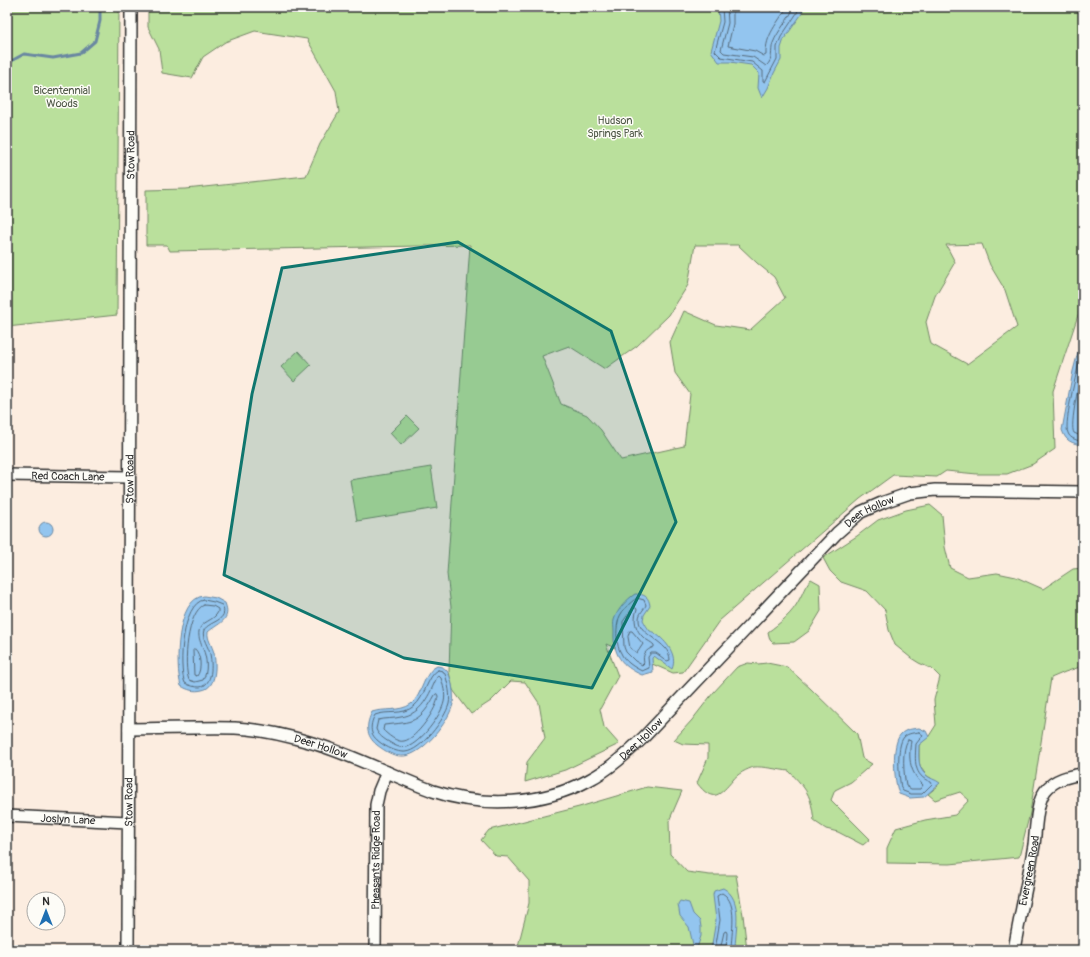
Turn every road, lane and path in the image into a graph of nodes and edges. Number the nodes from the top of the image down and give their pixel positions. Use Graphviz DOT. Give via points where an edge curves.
graph roads {
  1 [pos="131,7"];
  2 [pos="7,475"];
  3 [pos="129,477"];
  4 [pos="1083,492"];
  5 [pos="129,729"];
  6 [pos="387,772"];
  7 [pos="1083,774"];
  8 [pos="7,816"];
  9 [pos="128,822"];
  10 [pos="128,950"];
  11 [pos="375,950"];
  12 [pos="1014,950"];
  1 -- 3 [label="street, Stow Road"];
  2 -- 3 [label="street, Red Coach Lane"];
  3 -- 5 [label="street, Stow Road"];
  4 -- 6 [label="street, Deer Hollow" via="935,490 910,493 861,512 837,533 644,737 617,762 572,788 547,796 488,802 435,791"];
  5 -- 6 [label="street, Deer Hollow" via="236,728 273,733 310,742"];
  5 -- 9 [label="street, Stow Road"];
  6 -- 11 [label="street, Pheasants Ridge Road" via="376,805"];
  7 -- 12 [label="street, Evergreen Road" via="1060,779 1050,785 1039,803 1034,845"];
  8 -- 9 [label="street, Joslyn Lane"];
  9 -- 10 [label="street, Stow Road"];
}
